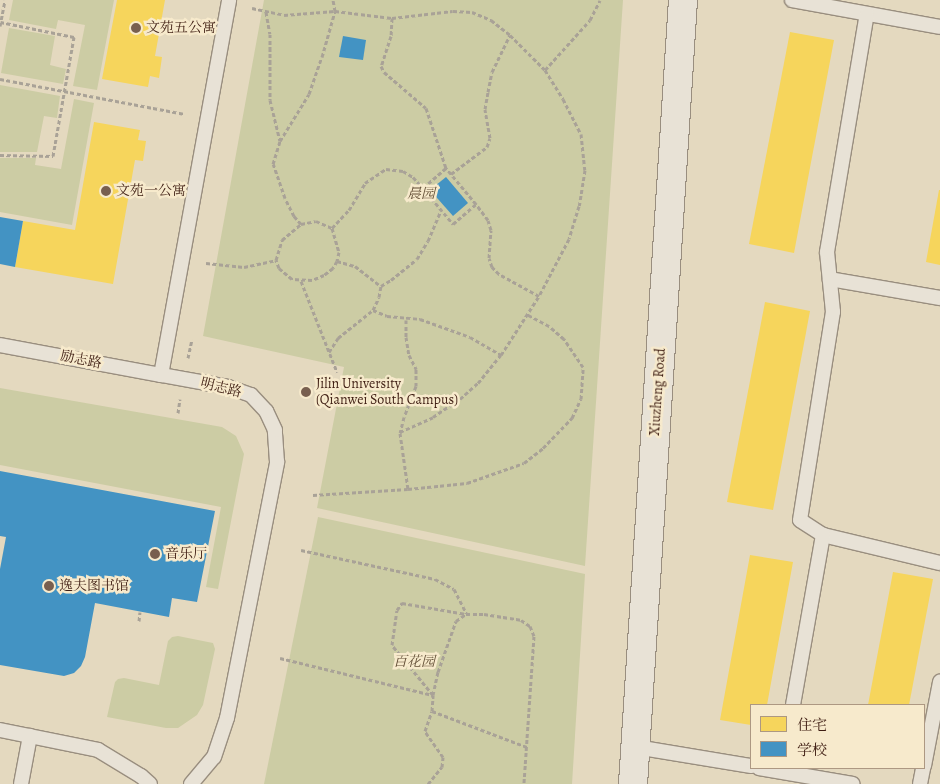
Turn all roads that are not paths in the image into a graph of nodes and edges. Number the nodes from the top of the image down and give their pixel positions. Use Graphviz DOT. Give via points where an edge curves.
graph roads {
  1 [pos="229,0"];
  2 [pos="683,0"];
  3 [pos="792,0"];
  4 [pos="845,5"];
  5 [pos="867,14"];
  6 [pos="940,27"];
  7 [pos="830,279"];
  8 [pos="940,298"];
  9 [pos="0,344"];
  10 [pos="161,375"];
  11 [pos="823,535"];
  12 [pos="940,563"];
  13 [pos="940,682"];
  14 [pos="793,704"];
  15 [pos="0,730"];
  16 [pos="30,736"];
  17 [pos="636,747"];
  18 [pos="925,762"];
  19 [pos="750,766"];
  20 [pos="924,769"];
  21 [pos="782,770"];
  22 [pos="21,784"];
  23 [pos="150,784"];
  24 [pos="191,784"];
  25 [pos="633,784"];
  26 [pos="853,784"];
  27 [pos="920,784"];
  1 -- 10 [label="lane"];
  2 -- 17 [label="street, Xiuzheng Road"];
  3 -- 4 [label="lane"];
  4 -- 5 [label="lane"];
  5 -- 6 [label="lane"];
  5 -- 7 [label="lane" via="827,252"];
  7 -- 8 [label="lane"];
  7 -- 11 [label="lane" via="833,312 800,520"];
  9 -- 10 [label="lane, 励志路"];
  10 -- 24 [label="lane, 明志路" via="228,387 251,395 266,411 275,430 277,462 227,718 214,757"];
  11 -- 12 [label="lane"];
  11 -- 14 [label="lane"];
  13 -- 18 [label="lane"];
  15 -- 16 [label="lane"];
  16 -- 22 [label="lane"];
  16 -- 23 [label="lane" via="98,750"];
  17 -- 19 [label="lane"];
  17 -- 25 [label="street, Xiuzheng Road"];
  20 -- 27 [label="lane"];
  21 -- 26 [label="lane"];
}
